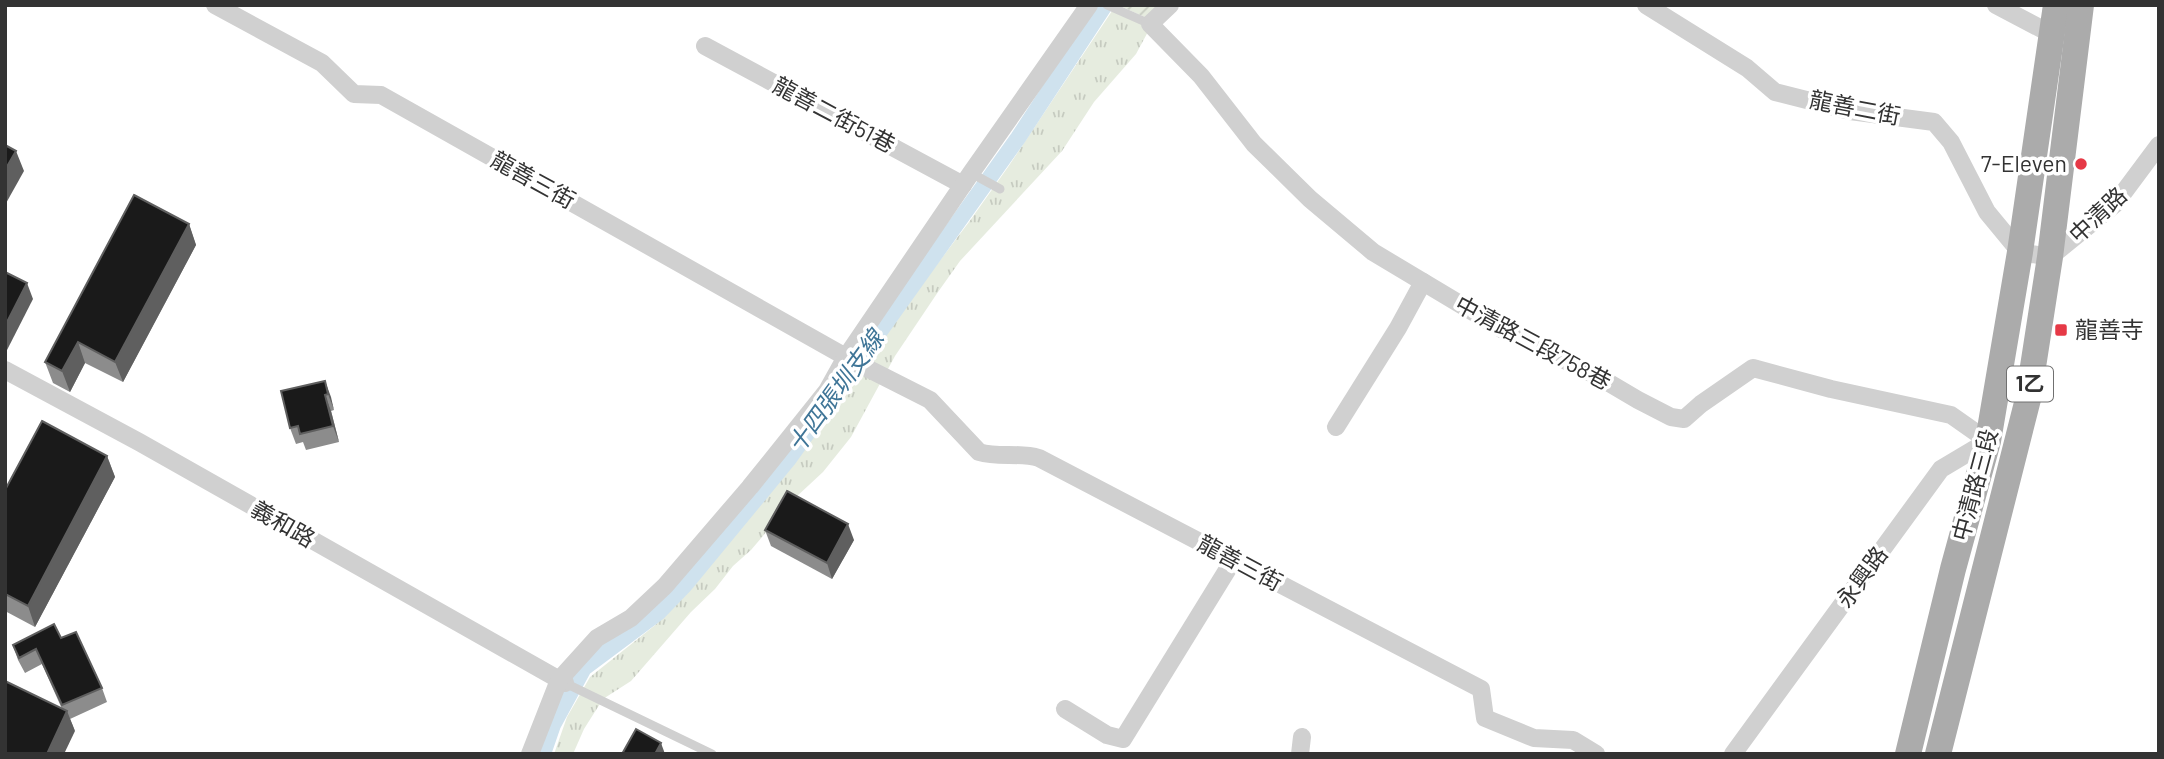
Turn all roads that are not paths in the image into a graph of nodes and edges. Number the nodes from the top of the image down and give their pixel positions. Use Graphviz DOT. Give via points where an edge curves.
graph roads {
  1 [pos="215,5"];
  2 [pos="1089,5"];
  3 [pos="1107,5"];
  4 [pos="1170,5"];
  5 [pos="1646,5"];
  6 [pos="1996,5"];
  7 [pos="2056,5"];
  8 [pos="2081,5"];
  9 [pos="1150,24"];
  10 [pos="2053,35"];
  11 [pos="705,46"];
  12 [pos="2159,145"];
  13 [pos="967,179"];
  14 [pos="1000,189"];
  15 [pos="2020,252"];
  16 [pos="2050,257"];
  17 [pos="1423,282"];
  18 [pos="849,359"];
  19 [pos="5,370"];
  20 [pos="1336,427"];
  21 [pos="1988,441"];
  22 [pos="2016,452"];
  23 [pos="1234,559"];
  24 [pos="1953,569"];
  25 [pos="1984,578"];
  26 [pos="562,681"];
  27 [pos="1065,709"];
  28 [pos="530,754"];
  29 [pos="712,754"];
  30 [pos="1596,754"];
  31 [pos="1733,754"];
  32 [pos="1908,754"];
  33 [pos="1938,754"];
  1 -- 18 [label="street, 龍善三街" via="322,62 354,94 382,95"];
  2 -- 13 [label="street"];
  3 -- 9 [label="lane"];
  4 -- 9 [label="street"];
  5 -- 15 [label="street, 龍善二街" via="1747,68 1775,92 1850,111 1934,122 1951,142 1986,212"];
  6 -- 10 [label="street"];
  7 -- 10 [label="main road, 中清路三段 / 1乙"];
  8 -- 16 [label="main road, 中清路三段 / 1乙"];
  9 -- 17 [label="street, 中清路三段758巷" via="1201,76 1254,144 1310,199 1373,252"];
  10 -- 15 [label="main road, 中清路三段 / 1乙"];
  11 -- 13 [label="street, 龍善二街51巷"];
  12 -- 16 [label="street, 中清路" via="2115,204"];
  13 -- 14 [label="lane"];
  13 -- 18 [label="street"];
  15 -- 16 [label="street, 中清路"];
  15 -- 21 [label="main road, 中清路三段 / 1乙"];
  16 -- 22 [label="main road, 中清路三段 / 1乙"];
  17 -- 20 [label="street"];
  17 -- 21 [label="street, 中清路三段758巷" via="1505,331 1671,416 1684,419 1753,368 1951,415"];
  18 -- 23 [label="street, 龍善三街" via="930,400 979,452 1039,458"];
  18 -- 26 [label="street" via="759,476 664,586 631,618 597,638"];
  19 -- 26 [label="street, 義和路"];
  21 -- 22 [label="street"];
  21 -- 24 [label="main road, 中清路三段 / 1乙"];
  21 -- 31 [label="street, 永興路" via="1941,469"];
  22 -- 25 [label="main road, 中清路三段 / 1乙"];
  23 -- 27 [label="street" via="1123,739 1107,735"];
  23 -- 30 [label="street, 龍善三街" via="1481,690 1485,718 1534,738 1573,740"];
  24 -- 25 [label="main road"];
  24 -- 32 [label="main road, 中清路三段 / 1乙"];
  25 -- 33 [label="main road, 中清路三段 / 1乙"];
  26 -- 28 [label="street"];
  26 -- 29 [label="lane, 義和路"];
}
